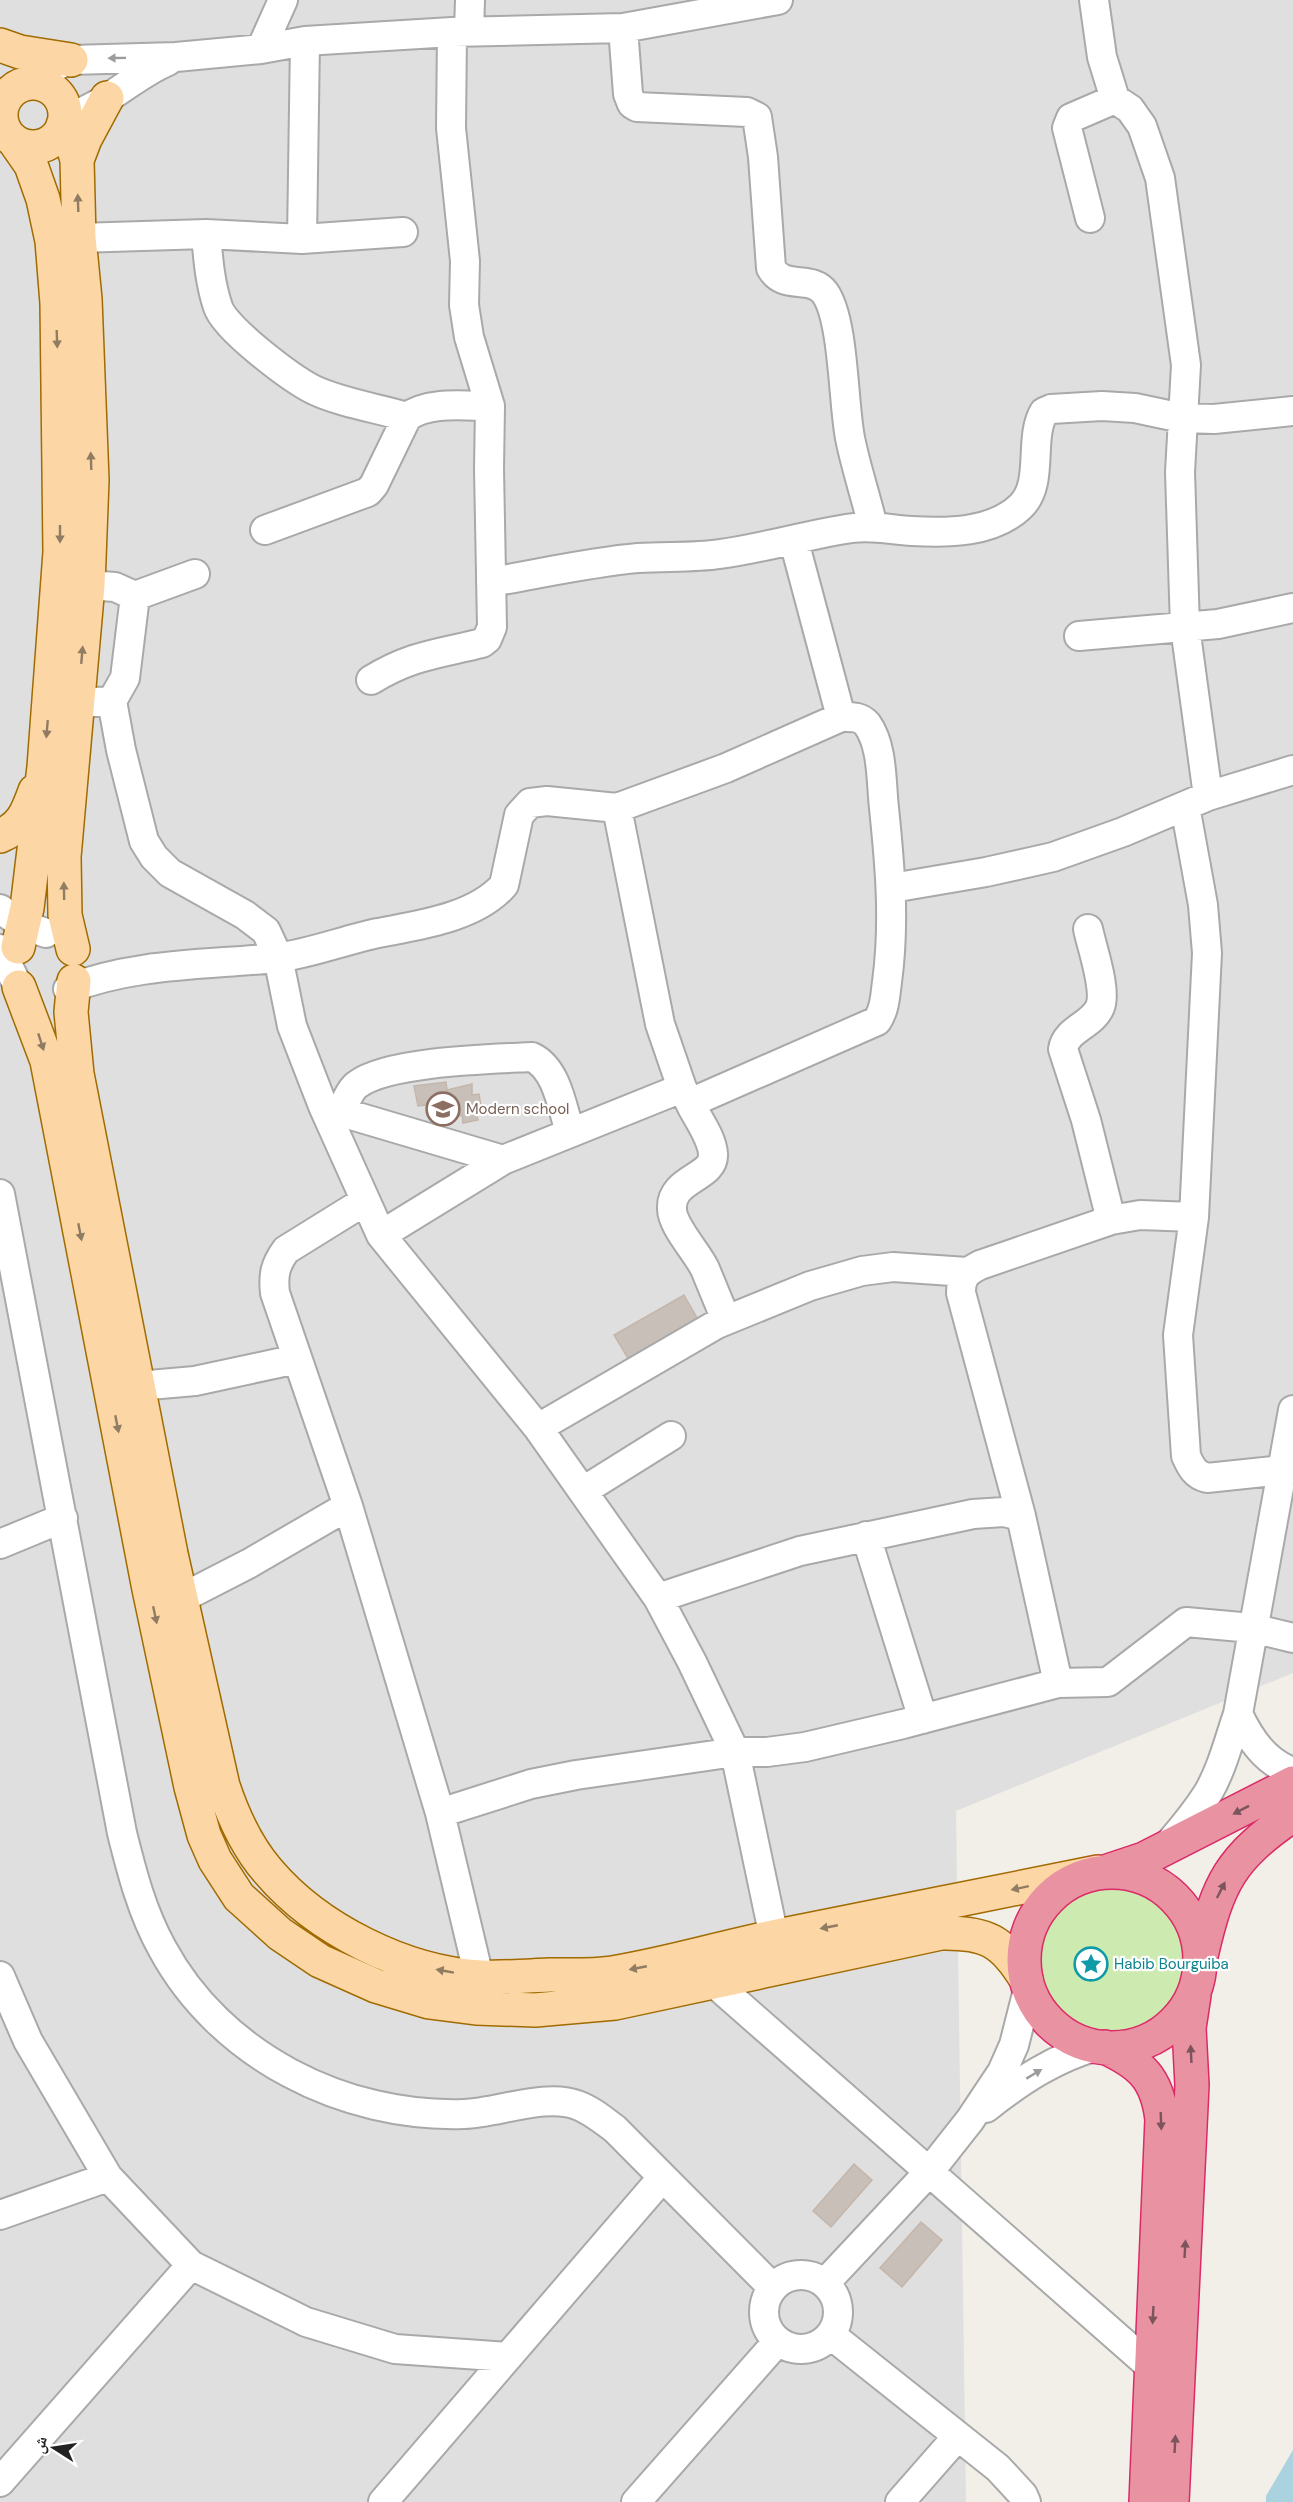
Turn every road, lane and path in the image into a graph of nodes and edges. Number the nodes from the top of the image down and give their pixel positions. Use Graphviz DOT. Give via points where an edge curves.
graph roads {
  1 [pos="283,0"];
  2 [pos="470,0"];
  3 [pos="778,0"];
  4 [pos="1094,0"];
  5 [pos="623,28"];
  6 [pos="461,32"];
  7 [pos="305,41"];
  8 [pos="0,47"];
  9 [pos="261,49"];
  10 [pos="176,57"];
  11 [pos="71,60"];
  12 [pos="35,83"];
  13 [pos="107,98"];
  14 [pos="1115,99"];
  15 [pos="64,122"];
  16 [pos="6,129"];
  17 [pos="77,160"];
  18 [pos="1090,218"];
  19 [pos="403,232"];
  20 [pos="206,234"];
  21 [pos="79,238"];
  22 [pos="302,239"];
  23 [pos="71,301"];
  24 [pos="490,406"];
  25 [pos="1293,411"];
  26 [pos="407,417"];
  27 [pos="1182,418"];
  28 [pos="873,527"];
  29 [pos="265,530"];
  30 [pos="794,540"];
  31 [pos="195,574"];
  32 [pos="491,582"];
  33 [pos="88,585"];
  34 [pos="135,596"];
  35 [pos="1293,608"];
  36 [pos="1185,627"];
  37 [pos="1079,636"];
  38 [pos="371,680"];
  39 [pos="112,701"];
  40 [pos="78,703"];
  41 [pos="841,717"];
  42 [pos="44,767"];
  43 [pos="1293,770"];
  44 [pos="1197,801"];
  45 [pos="617,808"];
  46 [pos="0,836"];
  47 [pos="892,888"];
  48 [pos="1088,929"];
  49 [pos="40,957"];
  50 [pos="278,957"];
  51 [pos="686,1096"];
  52 [pos="332,1109"];
  53 [pos="570,1132"];
  54 [pos="503,1160"];
  55 [pos="0,1194"];
  56 [pos="365,1201"];
  57 [pos="1194,1217"];
  58 [pos="1111,1220"];
  59 [pos="381,1234"];
  60 [pos="967,1272"];
  61 [pos="726,1320"];
  62 [pos="297,1359"];
  63 [pos="138,1386"];
  64 [pos="1293,1410"];
  65 [pos="537,1428"];
  66 [pos="671,1436"];
  67 [pos="1287,1470"];
  68 [pos="583,1491"];
  69 [pos="348,1506"];
  70 [pos="1021,1516"];
  71 [pos="63,1518"];
  72 [pos="866,1536"];
  73 [pos="0,1544"];
  74 [pos="658,1598"];
  75 [pos="180,1599"];
  76 [pos="1252,1629"];
  77 [pos="1293,1638"];
  78 [pos="1058,1683"];
  79 [pos="1238,1714"];
  80 [pos="923,1719"];
  81 [pos="735,1752"];
  82 [pos="1293,1772"];
  83 [pos="1293,1783"];
  84 [pos="440,1813"];
  85 [pos="1293,1815"];
  86 [pos="1166,1848"];
  87 [pos="1101,1872"];
  88 [pos="774,1937"];
  89 [pos="1199,1972"];
  90 [pos="0,1976"];
  91 [pos="479,1977"];
  92 [pos="712,1982"];
  93 [pos="1027,1983"];
  94 [pos="1102,2047"];
  95 [pos="970,2120"];
  96 [pos="929,2172"];
  97 [pos="108,2177"];
  98 [pos="662,2178"];
  99 [pos="0,2215"];
  100 [pos="191,2265"];
  101 [pos="825,2283"];
  102 [pos="773,2288"];
  103 [pos="831,2335"];
  104 [pos="777,2341"];
  105 [pos="508,2357"];
  106 [pos="1150,2367"];
  107 [pos="957,2437"];
  108 [pos="0,2482"];
  109 [pos="383,2502"];
  110 [pos="636,2502"];
  111 [pos="900,2502"];
  112 [pos="1026,2502"];
  113 [pos="1146,2502"];
  114 [pos="1172,2502"];
  1 -- 9 [label="street"];
  2 -- 6 [label="street"];
  3 -- 5 [label="street"];
  4 -- 14 [label="street" via="1102,57"];
  5 -- 6 [label="street"];
  5 -- 28 [label="street" via="632,104 747,112 757,117 771,267 781,280 819,286 826,295 840,350 850,438"];
  6 -- 7 [label="street"];
  6 -- 24 [label="street" via="451,128 465,261 464,305 469,337"];
  7 -- 9 [label="street"];
  7 -- 22 [label="street"];
  8 -- 11 [label="main road"];
  8 -- 12 [label="main road"];
  9 -- 10 [label="street"];
  10 -- 11 [label="street, one-way"];
  10 -- 13 [label="street" via="135,77"];
  11 -- 12 [label="street" via="51,68"];
  12 -- 15 [label="main road" via="60,98"];
  12 -- 16 [label="main road" via="17,87 3,103 0,113"];
  13 -- 15 [label="street"];
  13 -- 17 [label="main road"];
  14 -- 18 [label="street" via="1068,122"];
  14 -- 27 [label="street" via="1130,109 1142,126 1160,178 1186,365"];
  15 -- 16 [label="main road" via="58,134 43,146 33,148"];
  15 -- 17 [label="main road"];
  16 -- 23 [label="main road" via="31,165"];
  21 -- 17 [label="main road, one-way"];
  19 -- 22 [label="street"];
  20 -- 21 [label="street"];
  20 -- 22 [label="street"];
  20 -- 26 [label="street" via="218,307 244,338 292,377 315,390"];
  21 -- 23 [label="main road"];
  33 -- 23 [label="main road, one-way" via="92,480"];
  23 -- 42 [label="main road, one-way" via="60,552"];
  24 -- 26 [label="street" via="426,408"];
  24 -- 32 [label="street"];
  25 -- 27 [label="street" via="1214,419"];
  26 -- 29 [label="street" via="368,492"];
  27 -- 28 [label="street" via="1135,408 1047,410 1038,426 1029,494 1021,506 982,527 961,531"];
  27 -- 36 [label="street"];
  28 -- 30 [label="street"];
  30 -- 32 [label="street" via="716,555 637,558"];
  30 -- 41 [label="street"];
  31 -- 34 [label="street"];
  32 -- 38 [label="street" via="492,627 487,639 464,648 420,656"];
  33 -- 34 [label="street" via="115,587"];
  40 -- 33 [label="main road, one-way"];
  34 -- 39 [label="street" via="125,678"];
  35 -- 36 [label="street"];
  36 -- 37 [label="street"];
  36 -- 44 [label="street"];
  39 -- 40 [label="street"];
  39 -- 50 [label="street" via="144,841 154,857 170,873 266,931"];
  49 -- 40 [label="main road, one-way" via="65,915 63,891"];
  41 -- 45 [label="street" via="726,768"];
  41 -- 47 [label="street" via="865,721 872,732"];
  42 -- 46 [label="main road" via="26,815 18,826"];
  42 -- 49 [label="main road" via="27,908"];
  43 -- 44 [label="street"];
  44 -- 47 [label="street" via="1053,857"];
  44 -- 57 [label="street" via="1207,953"];
  45 -- 50 [label="street" via="530,803 519,815 504,885 487,900 438,920"];
  45 -- 51 [label="street" via="660,1024"];
  47 -- 51 [label="street" via="889,964 883,1012 877,1021"];
  48 -- 58 [label="street" via="1102,1000 1094,1017 1066,1039 1064,1049"];
  49 -- 50 [label="street" via="102,978 160,967"];
  49 -- 63 [label="main road" via="71,1023 77,1074"];
  49 -- 92 [label="main road, one-way" via="47,1061 149,1589 191,1787 208,1844 239,1898 280,1934 320,1961 376,1986 429,2002 535,2010 615,2003"];
  50 -- 52 [label="street" via="292,1026"];
  51 -- 53 [label="street"];
  51 -- 61 [label="street" via="714,1157 711,1165 681,1186 674,1196 673,1216 704,1267"];
  52 -- 53 [label="street" via="355,1086 387,1071 460,1060 532,1057 548,1071"];
  52 -- 54 [label="street"];
  52 -- 56 [label="street"];
  53 -- 54 [label="street"];
  54 -- 59 [label="street"];
  55 -- 71 [label="street"];
  56 -- 59 [label="street"];
  56 -- 62 [label="street" via="286,1251 277,1262 273,1277 275,1293"];
  57 -- 58 [label="street" via="1140,1215"];
  57 -- 67 [label="street" via="1178,1335 1186,1456 1192,1469 1208,1478"];
  58 -- 60 [label="street"];
  59 -- 65 [label="street"];
  60 -- 61 [label="street" via="893,1268 862,1271 833,1278"];
  60 -- 70 [label="street" via="961,1280 961,1293"];
  61 -- 65 [label="street"];
  62 -- 63 [label="street" via="195,1381"];
  62 -- 69 [label="street"];
  63 -- 75 [label="main road"];
  64 -- 67 [label="street"];
  65 -- 68 [label="street"];
  66 -- 68 [label="street"];
  67 -- 76 [label="street"];
  68 -- 74 [label="street"];
  69 -- 75 [label="street"];
  69 -- 84 [label="street"];
  70 -- 72 [label="street" via="981,1513"];
  70 -- 78 [label="street"];
  71 -- 73 [label="street"];
  71 -- 98 [label="street" via="136,1891 162,1948 191,1994 241,2043 298,2079 360,2103 418,2114 467,2114 553,2102 575,2104 615,2129"];
  72 -- 74 [label="street" via="800,1551"];
  72 -- 80 [label="street"];
  74 -- 81 [label="street"];
  91 -- 75 [label="main road, one-way" via="423,1967 366,1947 322,1920 267,1870 232,1813 223,1786"];
  76 -- 77 [label="street"];
  76 -- 78 [label="street" via="1186,1622 1108,1682"];
  76 -- 79 [label="street"];
  78 -- 80 [label="street"];
  79 -- 82 [label="street" via="1248,1736 1264,1754"];
  79 -- 86 [label="street" via="1208,1792"];
  80 -- 81 [label="street" via="805,1747"];
  81 -- 84 [label="street" via="531,1784"];
  81 -- 88 [label="street"];
  83 -- 86 [label="highway, one-way"];
  84 -- 91 [label="street"];
  89 -- 85 [label="highway, one-way" via="1216,1900 1231,1870 1250,1847"];
  86 -- 87 [label="highway"];
  87 -- 88 [label="main road, one-way"];
  87 -- 89 [label="highway" via="1126,1872 1153,1881 1176,1899 1192,1922 1200,1950"];
  87 -- 93 [label="highway" via="1071,1882 1048,1899 1032,1922 1024,1950"];
  88 -- 91 [label="main road, one-way" via="610,1974"];
  89 -- 94 [label="highway" via="1188,2006 1168,2028 1142,2043 1113,2049"];
  114 -- 89 [label="highway, one-way" via="1192,2085 1189,2028"];
  90 -- 97 [label="street" via="28,2041"];
  92 -- 93 [label="main road" via="961,1932 998,1943 1013,1958"];
  92 -- 96 [label="street"];
  93 -- 94 [label="highway" via="1037,2007 1057,2029 1083,2044"];
  93 -- 95 [label="street" via="1014,2045 1002,2072"];
  95 -- 94 [label="street, one-way" via="1032,2076 1077,2052"];
  94 -- 106 [label="highway, one-way" via="1137,2066 1151,2079 1160,2098"];
  95 -- 96 [label="street"];
  96 -- 101 [label="street"];
  96 -- 106 [label="street"];
  97 -- 99 [label="street"];
  97 -- 100 [label="street"];
  98 -- 102 [label="street"];
  98 -- 105 [label="street"];
  100 -- 105 [label="street" via="306,2322 395,2349"];
  100 -- 108 [label="street"];
  101 -- 102 [label="street" via="796,2275"];
  101 -- 103 [label="street" via="839,2309"];
  102 -- 104 [label="street" via="764,2313 766,2326"];
  103 -- 104 [label="street" via="813,2348 800,2350"];
  103 -- 107 [label="street"];
  104 -- 110 [label="street"];
  105 -- 109 [label="street"];
  106 -- 113 [label="highway"];
  107 -- 111 [label="street"];
  107 -- 112 [label="street" via="998,2468"];
}
